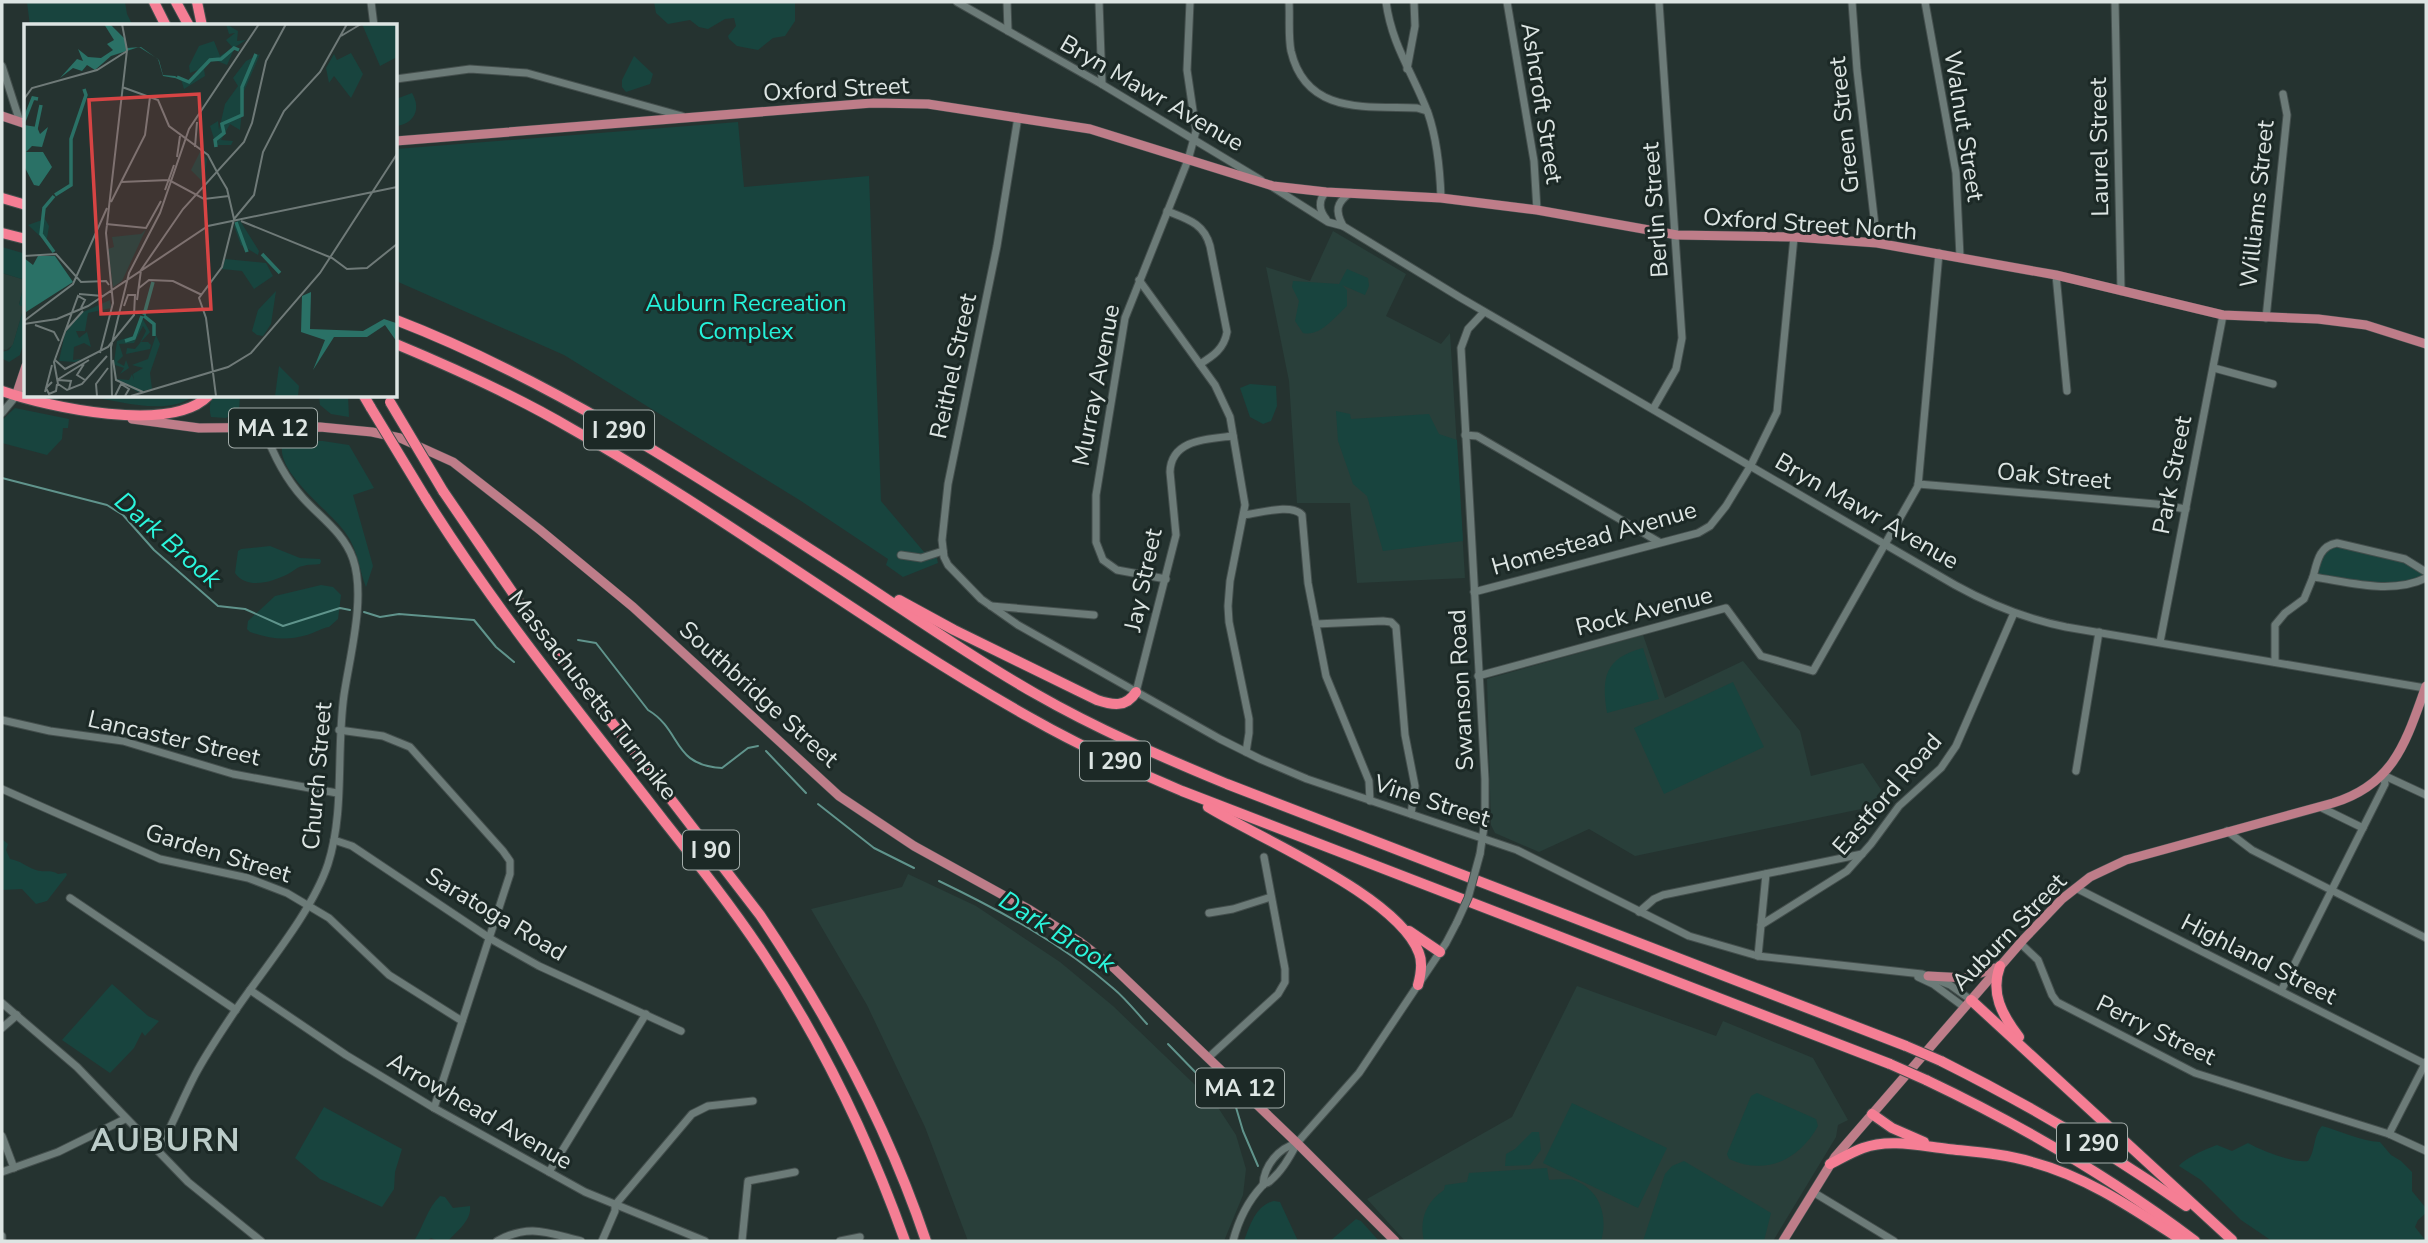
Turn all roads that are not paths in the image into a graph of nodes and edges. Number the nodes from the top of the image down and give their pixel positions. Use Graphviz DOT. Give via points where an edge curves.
graph roads {
  1 [pos="154,2"];
  2 [pos="176,2"];
  3 [pos="197,2"];
  4 [pos="371,2"];
  5 [pos="957,2"];
  6 [pos="1007,2"];
  7 [pos="1099,2"];
  8 [pos="1189,2"];
  9 [pos="1289,2"];
  10 [pos="1386,2"];
  11 [pos="1414,2"];
  12 [pos="1507,2"];
  13 [pos="1659,2"];
  14 [pos="1852,2"];
  15 [pos="1924,2"];
  16 [pos="2115,2"];
  17 [pos="165,24"];
  18 [pos="187,24"];
  19 [pos="202,24"];
  20 [pos="374,24"];
  21 [pos="1008,31"];
  22 [pos="2,66"];
  23 [pos="1407,69"];
  24 [pos="397,79"];
  25 [pos="1102,84"];
  26 [pos="2283,94"];
  27 [pos="1427,111"];
  28 [pos="2,116"];
  29 [pos="687,117"];
  30 [pos="1018,117"];
  31 [pos="23,123"];
  32 [pos="1195,139"];
  33 [pos="397,141"];
  34 [pos="1188,160"];
  35 [pos="1269,185"];
  36 [pos="1326,192"];
  37 [pos="1350,193"];
  38 [pos="2,198"];
  39 [pos="1441,198"];
  40 [pos="24,204"];
  41 [pos="1537,210"];
  42 [pos="1167,211"];
  43 [pos="1327,221"];
  44 [pos="1343,226"];
  45 [pos="2,233"];
  46 [pos="1676,234"];
  47 [pos="1794,237"];
  48 [pos="24,238"];
  49 [pos="1877,243"];
  50 [pos="1939,253"];
  51 [pos="1961,257"];
  52 [pos="2056,275"];
  53 [pos="1139,279"];
  54 [pos="2121,291"];
  55 [pos="1485,312"];
  56 [pos="2223,315"];
  57 [pos="2266,318"];
  58 [pos="397,320"];
  59 [pos="397,344"];
  60 [pos="2426,344"];
  61 [pos="1200,364"];
  62 [pos="2214,368"];
  63 [pos="24,372"];
  64 [pos="2273,384"];
  65 [pos="2,391"];
  66 [pos="2067,391"];
  67 [pos="16,396"];
  68 [pos="207,397"];
  69 [pos="365,397"];
  70 [pos="388,399"];
  71 [pos="1653,409"];
  72 [pos="89,412"];
  73 [pos="2,413"];
  74 [pos="264,429"];
  75 [pos="1465,435"];
  76 [pos="1233,436"];
  77 [pos="1751,465"];
  78 [pos="1918,484"];
  79 [pos="2186,509"];
  80 [pos="1244,515"];
  81 [pos="1660,543"];
  82 [pos="1885,544"];
  83 [pos="943,551"];
  84 [pos="901,555"];
  85 [pos="830,562"];
  86 [pos="2426,572"];
  87 [pos="2313,577"];
  88 [pos="2426,578"];
  89 [pos="1166,579"];
  90 [pos="1474,592"];
  91 [pos="990,606"];
  92 [pos="2014,613"];
  93 [pos="1094,615"];
  94 [pos="1316,624"];
  95 [pos="2099,632"];
  96 [pos="2160,642"];
  97 [pos="2275,662"];
  98 [pos="1478,676"];
  99 [pos="2426,687"];
  100 [pos="1136,692"];
  101 [pos="2,720"];
  102 [pos="340,730"];
  103 [pos="1246,752"];
  104 [pos="2076,771"];
  105 [pos="2384,775"];
  106 [pos="2,789"];
  107 [pos="1182,791"];
  108 [pos="337,793"];
  109 [pos="2426,795"];
  110 [pos="1370,801"];
  111 [pos="2320,807"];
  112 [pos="1411,814"];
  113 [pos="2363,828"];
  114 [pos="2227,831"];
  115 [pos="1483,837"];
  116 [pos="334,840"];
  117 [pos="1862,855"];
  118 [pos="1264,857"];
  119 [pos="1766,874"];
  120 [pos="2076,888"];
  121 [pos="2331,891"];
  122 [pos="1271,897"];
  123 [pos="70,898"];
  124 [pos="307,905"];
  125 [pos="1639,912"];
  126 [pos="1209,913"];
  127 [pos="1398,923"];
  128 [pos="1761,925"];
  129 [pos="490,938"];
  130 [pos="2426,939"];
  131 [pos="2020,943"];
  132 [pos="1440,951"];
  133 [pos="1758,956"];
  134 [pos="2000,965"];
  135 [pos="1883,969"];
  136 [pos="1928,976"];
  137 [pos="1418,985"];
  138 [pos="250,990"];
  139 [pos="2281,991"];
  140 [pos="2,1003"];
  141 [pos="1967,1004"];
  142 [pos="236,1010"];
  143 [pos="646,1014"];
  144 [pos="17,1015"];
  145 [pos="462,1021"];
  146 [pos="2,1028"];
  147 [pos="681,1031"];
  148 [pos="1209,1057"];
  149 [pos="2037,1062"];
  150 [pos="2426,1063"];
  151 [pos="753,1101"];
  152 [pos="434,1108"];
  153 [pos="1872,1114"];
  154 [pos="125,1119"];
  155 [pos="2389,1134"];
  156 [pos="2,1136"];
  157 [pos="1297,1143"];
  158 [pos="1949,1149"];
  159 [pos="158,1151"];
  160 [pos="2426,1151"];
  161 [pos="1829,1164"];
  162 [pos="14,1168"];
  163 [pos="2,1172"];
  164 [pos="548,1172"];
  165 [pos="794,1172"];
  166 [pos="1813,1192"];
  167 [pos="615,1205"];
  168 [pos="2,1236"];
  169 [pos="860,1237"];
  170 [pos="2,1241"];
  171 [pos="261,1241"];
  172 [pos="497,1241"];
  173 [pos="582,1241"];
  174 [pos="602,1241"];
  175 [pos="705,1241"];
  176 [pos="742,1241"];
  177 [pos="840,1241"];
  178 [pos="905,1241"];
  179 [pos="926,1241"];
  180 [pos="1233,1241"];
  181 [pos="1395,1241"];
  182 [pos="1783,1241"];
  183 [pos="1894,1241"];
  184 [pos="2183,1241"];
  185 [pos="2195,1241"];
  186 [pos="2232,1241"];
  1 -- 17 [label="highway"];
  2 -- 18 [label="highway"];
  3 -- 19 [label="highway"];
  4 -- 20 [label="street"];
  5 -- 21 [label="street, Bryn Mawr Avenue"];
  6 -- 21 [label="street"];
  7 -- 25 [label="street"];
  8 -- 32 [label="street" via="1186,70 1196,117"];
  9 -- 27 [label="street" via="1292,52 1312,90 1342,103"];
  10 -- 23 [label="street"];
  11 -- 23 [label="street"];
  12 -- 41 [label="street, Ashcroft Street" via="1534,161"];
  13 -- 46 [label="street, Berlin Street"];
  14 -- 49 [label="street, Green Street"];
  15 -- 51 [label="street, Walnut Street" via="1956,173"];
  16 -- 54 [label="street, Laurel Street"];
  21 -- 25 [label="street, Bryn Mawr Avenue"];
  22 -- 31 [label="street"];
  23 -- 27 [label="street"];
  24 -- 29 [label="street" via="470,69 527,74"];
  25 -- 32 [label="street, Bryn Mawr Avenue"];
  26 -- 57 [label="street, Williams Street" via="2287,115"];
  27 -- 39 [label="street" via="1437,151"];
  28 -- 31 [label="main road"];
  29 -- 30 [label="main road, Oxford Street" via="895,102"];
  29 -- 33 [label="main road, Oxford Street"];
  30 -- 34 [label="main road, Oxford Street" via="1103,132"];
  30 -- 83 [label="street, Reithel Street" via="992,272 948,484"];
  32 -- 34 [label="street, Murray Avenue"];
  32 -- 35 [label="street, Bryn Mawr Avenue"];
  34 -- 35 [label="main road, Oxford Street"];
  34 -- 42 [label="street, Murray Avenue"];
  35 -- 36 [label="main road, Oxford Street North"];
  35 -- 43 [label="street, Bryn Mawr Avenue"];
  36 -- 37 [label="main road, Oxford Street North"];
  36 -- 43 [label="street" via="1320,206"];
  37 -- 39 [label="main road, Oxford Street North"];
  37 -- 44 [label="street" via="1337,207"];
  38 -- 40 [label="highway"];
  39 -- 41 [label="main road, Oxford Street North"];
  41 -- 46 [label="main road, Oxford Street North"];
  42 -- 53 [label="street, Murray Avenue"];
  42 -- 61 [label="street" via="1202,228 1216,272 1227,336 1218,351"];
  43 -- 44 [label="street, Bryn Mawr Avenue"];
  44 -- 55 [label="street, Bryn Mawr Avenue"];
  45 -- 48 [label="highway"];
  46 -- 47 [label="main road, Oxford Street North"];
  46 -- 71 [label="street, Berlin Street" via="1681,349 1676,369"];
  47 -- 49 [label="main road, Oxford Street North"];
  47 -- 77 [label="street, Homestead Avenue" via="1779,404"];
  49 -- 50 [label="main road, Oxford Street North"];
  50 -- 51 [label="main road, Oxford Street North"];
  50 -- 78 [label="street, Rock Avenue"];
  51 -- 52 [label="main road, Oxford Street North"];
  52 -- 54 [label="main road, Oxford Street North"];
  52 -- 66 [label="street"];
  53 -- 61 [label="street"];
  53 -- 89 [label="street, Murray Avenue" via="1117,356 1096,495 1096,542 1103,560 1113,568"];
  54 -- 56 [label="main road, Oxford Street North"];
  55 -- 71 [label="street, Bryn Mawr Avenue"];
  55 -- 75 [label="street, Swanson Road" via="1468,329 1462,344"];
  56 -- 57 [label="main road, Oxford Street North"];
  56 -- 62 [label="street, Park Street"];
  57 -- 60 [label="main road, Oxford Street North" via="2366,325"];
  58 -- 85 [label="highway, I 290" via="573,403"];
  59 -- 107 [label="highway, I 290" via="571,428 1011,706"];
  61 -- 76 [label="street" via="1223,401"];
  62 -- 64 [label="street"];
  62 -- 79 [label="street, Park Street"];
  63 -- 67 [label="main road"];
  65 -- 67 [label="highway, Southbridge Street / MA 12"];
  67 -- 72 [label="highway, Southbridge Street / MA 12"];
  67 -- 73 [label="street"];
  68 -- 72 [label="highway" via="190,409 160,416"];
  69 -- 178 [label="highway, Massachusetts Turnpike / I 90, bridge" via="508,620 769,962 844,1095"];
  70 -- 179 [label="highway, Massachusetts Turnpike / I 90, bridge" via="507,586 760,915 800,975 887,1141"];
  71 -- 77 [label="street, Bryn Mawr Avenue"];
  72 -- 74 [label="main road, Southbridge Street / MA 12" via="199,428"];
  74 -- 102 [label="street, Church Street" via="287,478 340,537 355,565 358,590"];
  74 -- 148 [label="main road, Southbridge Street / MA 12" via="320,427 372,432 400,438 453,463 633,607 839,796 914,846 1080,942"];
  75 -- 81 [label="street" via="1478,436"];
  75 -- 90 [label="street, Swanson Road"];
  76 -- 80 [label="street"];
  76 -- 89 [label="street, Jay Street" via="1191,443 1172,459 1176,529"];
  77 -- 81 [label="street, Homestead Avenue" via="1707,529"];
  77 -- 82 [label="street, Bryn Mawr Avenue"];
  78 -- 79 [label="street, Oak Street"];
  78 -- 82 [label="street, Rock Avenue"];
  79 -- 96 [label="street, Park Street"];
  80 -- 94 [label="street" via="1292,509 1302,514"];
  80 -- 103 [label="street" via="1228,606 1249,719"];
  81 -- 90 [label="street, Homestead Avenue"];
  82 -- 92 [label="street, Bryn Mawr Avenue"];
  82 -- 98 [label="street, Rock Avenue" via="1813,671 1761,656 1726,608"];
  83 -- 84 [label="street" via="921,558"];
  83 -- 91 [label="street" via="955,573"];
  85 -- 100 [label="highway" via="1097,700 1119,704"];
  85 -- 186 [label="highway, I 290, bridge" via="1012,680 1150,751 1941,1062 2119,1159"];
  86 -- 87 [label="street" via="2405,559 2337,543 2322,550"];
  87 -- 88 [label="street" via="2386,586"];
  87 -- 97 [label="street" via="2304,599 2275,625"];
  89 -- 100 [label="street, Jay Street"];
  90 -- 98 [label="street, Swanson Road"];
  91 -- 93 [label="street"];
  91 -- 100 [label="street, Vine Street"];
  92 -- 95 [label="street, Bryn Mawr Avenue"];
  92 -- 117 [label="street, Eastford Road" via="1950,757 1897,808"];
  94 -- 110 [label="street" via="1329,684 1368,781"];
  94 -- 112 [label="street" via="1383,621 1396,627 1405,735 1415,786"];
  95 -- 96 [label="street, Bryn Mawr Avenue"];
  95 -- 104 [label="street"];
  96 -- 97 [label="street, Bryn Mawr Avenue"];
  97 -- 99 [label="street, Bryn Mawr Avenue"];
  98 -- 115 [label="street, Swanson Road" via="1485,779"];
  99 -- 105 [label="main road, Auburn Street" via="2403,746"];
  100 -- 103 [label="street, Vine Street"];
  101 -- 108 [label="street, Lancaster Street" via="123,741 233,774"];
  102 -- 108 [label="street, Church Street"];
  102 -- 129 [label="street" via="383,736 410,747 508,858 510,874"];
  103 -- 110 [label="street, Vine Street"];
  105 -- 109 [label="street"];
  105 -- 111 [label="main road, Auburn Street" via="2360,793"];
  105 -- 113 [label="street" via="2385,784"];
  106 -- 124 [label="street, Garden Street" via="160,859 256,880"];
  107 -- 127 [label="highway" via="1326,870"];
  107 -- 185 [label="highway, I 290, bridge" via="1926,1080 2084,1164"];
  108 -- 116 [label="street, Church Street"];
  110 -- 112 [label="street, Vine Street"];
  111 -- 113 [label="street"];
  111 -- 114 [label="main road, Auburn Street"];
  112 -- 115 [label="street, Vine Street"];
  113 -- 121 [label="street"];
  114 -- 120 [label="main road, Auburn Street" via="2120,862"];
  114 -- 121 [label="street" via="2252,850"];
  115 -- 125 [label="street, Vine Street"];
  115 -- 132 [label="street, Swanson Road, bridge" via="1468,898"];
  116 -- 124 [label="street, Church Street" via="325,872"];
  116 -- 129 [label="street, Saratoga Road" via="352,846"];
  117 -- 119 [label="street"];
  117 -- 128 [label="street, Eastford Road" via="1837,878"];
  118 -- 122 [label="street"];
  119 -- 125 [label="street" via="1660,896"];
  119 -- 128 [label="street"];
  120 -- 131 [label="main road, Auburn Street"];
  120 -- 139 [label="street, Highland Street"];
  121 -- 130 [label="street"];
  121 -- 139 [label="street"];
  122 -- 126 [label="street"];
  122 -- 148 [label="street" via="1285,967 1284,986"];
  123 -- 142 [label="street"];
  124 -- 138 [label="street, Church Street"];
  124 -- 145 [label="street, Garden Street" via="328,918 389,975"];
  125 -- 133 [label="street, Vine Street" via="1689,936"];
  127 -- 132 [label="highway"];
  127 -- 137 [label="highway" via="1420,955"];
  128 -- 133 [label="street"];
  129 -- 143 [label="street, Saratoga Road" via="539,966"];
  129 -- 145 [label="street"];
  131 -- 134 [label="main road, Auburn Street"];
  131 -- 155 [label="street, Perry Street" via="2038,960 2054,998 2064,1007 2195,1073"];
  132 -- 137 [label="street, Swanson Road"];
  133 -- 135 [label="street, Vine Street"];
  134 -- 136 [label="main road" via="1972,977"];
  134 -- 141 [label="main road, Auburn Street"];
  134 -- 149 [label="highway" via="1995,986 2001,1011"];
  135 -- 136 [label="street, Vine Street"];
  135 -- 141 [label="street, Vine Street" via="1926,980"];
  136 -- 141 [label="street, Vine Street" via="1961,990"];
  137 -- 157 [label="street, Swanson Road" via="1356,1078"];
  138 -- 142 [label="street, Church Street"];
  138 -- 152 [label="street, Arrowhead Avenue"];
  139 -- 150 [label="street, Highland Street"];
  140 -- 144 [label="street"];
  141 -- 149 [label="highway"];
  141 -- 153 [label="main road, Auburn Street"];
  142 -- 159 [label="street, Church Street" via="197,1072"];
  143 -- 147 [label="street, Saratoga Road"];
  143 -- 164 [label="street"];
  144 -- 146 [label="street"];
  144 -- 154 [label="street" via="71,1061"];
  145 -- 152 [label="street"];
  148 -- 157 [label="main road, Southbridge Street / MA 12"];
  149 -- 186 [label="highway"];
  150 -- 155 [label="street"];
  151 -- 167 [label="street" via="708,1106 692,1114"];
  152 -- 164 [label="street, Arrowhead Avenue"];
  153 -- 158 [label="highway" via="1902,1134"];
  153 -- 161 [label="main road, Auburn Street"];
  154 -- 159 [label="street"];
  154 -- 162 [label="street"];
  155 -- 160 [label="street, Perry Street"];
  156 -- 162 [label="street"];
  157 -- 180 [label="street, Swanson Road" via="1282,1147 1263,1175 1263,1185 1242,1216"];
  157 -- 181 [label="main road, Southbridge Street / MA 12"];
  158 -- 161 [label="highway" via="1879,1144"];
  158 -- 184 [label="highway" via="2010,1157 2062,1171 2109,1194"];
  159 -- 171 [label="street" via="192,1186"];
  161 -- 166 [label="main road, Auburn Street"];
  162 -- 163 [label="street"];
  164 -- 167 [label="street, Arrowhead Avenue"];
  165 -- 176 [label="street" via="748,1181"];
  166 -- 182 [label="main road, Auburn Street"];
  166 -- 183 [label="street"];
  167 -- 174 [label="street"];
  167 -- 175 [label="street, Arrowhead Avenue"];
  168 -- 170 [label="street"];
  169 -- 177 [label="street"];
  172 -- 173 [label="street" via="541,1230"];
}
